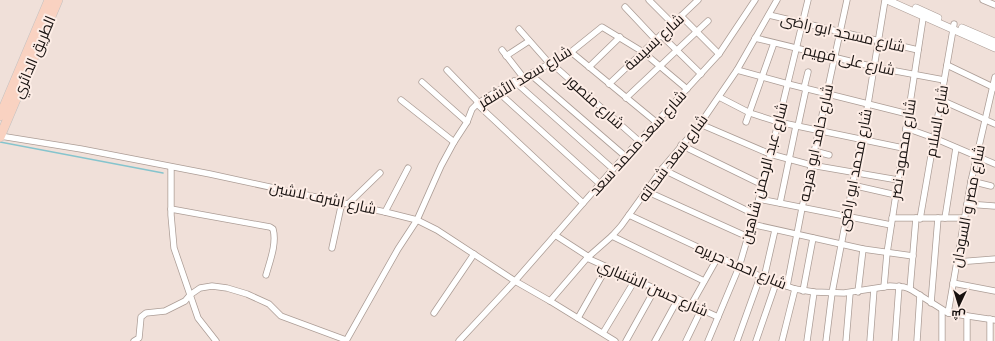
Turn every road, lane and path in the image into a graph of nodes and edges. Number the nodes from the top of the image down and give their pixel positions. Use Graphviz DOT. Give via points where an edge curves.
graph roads {
  1 [pos="49,0"];
  2 [pos="58,0"];
  3 [pos="649,0"];
  4 [pos="698,0"];
  5 [pos="755,0"];
  6 [pos="777,0"];
  7 [pos="808,0"];
  8 [pos="847,0"];
  9 [pos="886,0"];
  10 [pos="898,0"];
  11 [pos="984,0"];
  12 [pos="995,5"];
  13 [pos="625,7"];
  14 [pos="923,14"];
  15 [pos="769,15"];
  16 [pos="681,16"];
  17 [pos="708,20"];
  18 [pos="673,24"];
  19 [pos="803,24"];
  20 [pos="953,27"];
  21 [pos="519,29"];
  22 [pos="696,32"];
  23 [pos="840,32"];
  24 [pos="661,35"];
  25 [pos="620,37"];
  26 [pos="755,38"];
  27 [pos="656,40"];
  28 [pos="530,41"];
  29 [pos="879,41"];
  30 [pos="995,42"];
  31 [pos="774,43"];
  32 [pos="995,47"];
  33 [pos="797,48"];
  34 [pos="502,50"];
  35 [pos="676,50"];
  36 [pos="918,50"];
  37 [pos="571,52"];
  38 [pos="643,52"];
  39 [pos="720,54"];
  40 [pos="506,56"];
  41 [pos="835,57"];
  42 [pos="551,64"];
  43 [pos="946,65"];
  44 [pos="660,66"];
  45 [pos="589,67"];
  46 [pos="874,67"];
  47 [pos="447,70"];
  48 [pos="737,70"];
  49 [pos="808,72"];
  50 [pos="530,74"];
  51 [pos="701,74"];
  52 [pos="914,74"];
  53 [pos="523,77"];
  54 [pos="762,77"];
  55 [pos="995,77"];
  56 [pos="944,80"];
  57 [pos="514,81"];
  58 [pos="422,82"];
  59 [pos="609,84"];
  60 [pos="788,84"];
  61 [pos="994,87"];
  62 [pos="687,89"];
  63 [pos="805,89"];
  64 [pos="497,90"];
  65 [pos="827,94"];
  66 [pos="719,97"];
  67 [pos="626,98"];
  68 [pos="401,100"];
  69 [pos="940,100"];
  70 [pos="478,104"];
  71 [pos="868,104"];
  72 [pos="750,113"];
  73 [pos="908,114"];
  74 [pos="0,116"];
  75 [pos="985,119"];
  76 [pos="467,122"];
  77 [pos="656,122"];
  78 [pos="746,122"];
  79 [pos="778,122"];
  80 [pos="700,124"];
  81 [pos="995,124"];
  82 [pos="797,126"];
  83 [pos="906,128"];
  84 [pos="819,130"];
  85 [pos="0,136"];
  86 [pos="934,138"];
  87 [pos="861,140"];
  88 [pos="639,141"];
  89 [pos="454,142"];
  90 [pos="681,145"];
  91 [pos="903,148"];
  92 [pos="956,148"];
  93 [pos="814,151"];
  94 [pos="770,154"];
  95 [pos="829,155"];
  96 [pos="625,156"];
  97 [pos="977,156"];
  98 [pos="789,159"];
  99 [pos="812,164"];
  100 [pos="995,164"];
  101 [pos="172,167"];
  102 [pos="408,168"];
  103 [pos="613,169"];
  104 [pos="662,169"];
  105 [pos="380,173"];
  106 [pos="855,173"];
  107 [pos="898,180"];
  108 [pos="971,182"];
  109 [pos="600,184"];
  110 [pos="762,185"];
  111 [pos="852,185"];
  112 [pos="991,186"];
  113 [pos="646,191"];
  114 [pos="896,195"];
  115 [pos="759,199"];
  116 [pos="342,202"];
  117 [pos="583,203"];
  118 [pos="780,203"];
  119 [pos="348,204"];
  120 [pos="967,204"];
  121 [pos="994,206"];
  122 [pos="802,208"];
  123 [pos="171,209"];
  124 [pos="385,212"];
  125 [pos="754,214"];
  126 [pos="630,215"];
  127 [pos="846,216"];
  128 [pos="892,218"];
  129 [pos="918,218"];
  130 [pos="942,218"];
  131 [pos="964,218"];
  132 [pos="417,220"];
  133 [pos="751,224"];
  134 [pos="891,225"];
  135 [pos="775,230"];
  136 [pos="796,234"];
  137 [pos="555,235"];
  138 [pos="612,236"];
  139 [pos="748,237"];
  140 [pos="813,238"];
  141 [pos="841,244"];
  142 [pos="332,248"];
  143 [pos="863,249"];
  144 [pos="887,253"];
  145 [pos="474,254"];
  146 [pos="913,256"];
  147 [pos="588,257"];
  148 [pos="718,257"];
  149 [pos="995,259"];
  150 [pos="957,262"];
  151 [pos="607,267"];
  152 [pos="739,267"];
  153 [pos="266,275"];
  154 [pos="762,278"];
  155 [pos="635,280"];
  156 [pos="704,281"];
  157 [pos="515,282"];
  158 [pos="776,283"];
  159 [pos="953,283"];
  160 [pos="786,286"];
  161 [pos="899,286"];
  162 [pos="884,287"];
  163 [pos="874,288"];
  164 [pos="655,289"];
  165 [pos="795,289"];
  166 [pos="910,289"];
  167 [pos="803,291"];
  168 [pos="995,291"];
  169 [pos="814,292"];
  170 [pos="858,292"];
  171 [pos="832,293"];
  172 [pos="850,293"];
  173 [pos="190,295"];
  174 [pos="920,295"];
  175 [pos="678,299"];
  176 [pos="550,301"];
  177 [pos="931,303"];
  178 [pos="691,305"];
  179 [pos="701,310"];
  180 [pos="945,311"];
  181 [pos="434,313"];
  182 [pos="967,316"];
  183 [pos="718,317"];
  184 [pos="578,318"];
  185 [pos="993,320"];
  186 [pos="603,333"];
  187 [pos="134,341"];
  188 [pos="216,341"];
  189 [pos="346,341"];
  190 [pos="459,341"];
  191 [pos="615,341"];
  192 [pos="626,341"];
  193 [pos="655,341"];
  194 [pos="686,341"];
  195 [pos="708,341"];
  196 [pos="737,341"];
  197 [pos="756,341"];
  198 [pos="782,341"];
  199 [pos="807,341"];
  200 [pos="826,341"];
  201 [pos="846,341"];
  202 [pos="870,341"];
  203 [pos="895,341"];
  204 [pos="917,341"];
  205 [pos="942,341"];
  206 [pos="967,341"];
  207 [pos="990,341"];
  1 -- 74 [label="main road, الطريق الدائري"];
  2 -- 85 [label="main road, الطريق الدائري"];
  3 -- 18 [label="street"];
  4 -- 16 [label="street, شارع بسيسة"];
  5 -- 39 [label="street, شارع سعد محمد سعد"];
  6 -- 15 [label="street, شارع سعد شحاته"];
  7 -- 19 [label="street, شارع عبد الرحمن شاهين"];
  8 -- 23 [label="street, شارع حامد ابو هرجه"];
  9 -- 14 [label="street"];
  9 -- 29 [label="street, شارع محمد ابو راضى"];
  10 -- 14 [label="street"];
  11 -- 12 [label="street"];
  13 -- 27 [label="street"];
  14 -- 20 [label="street"];
  14 -- 36 [label="street, شارع محمود نصر"];
  15 -- 19 [label="street, شارع مسجد ابو راضى"];
  15 -- 26 [label="street, شارع سعد شحاته"];
  16 -- 18 [label="street, شارع بسيسة"];
  16 -- 22 [label="street"];
  17 -- 22 [label="street"];
  18 -- 24 [label="street, شارع بسيسة"];
  19 -- 23 [label="street, شارع مسجد ابو راضى"];
  19 -- 33 [label="street, شارع عبد الرحمن شاهين"];
  20 -- 30 [label="street"];
  20 -- 32 [label="street"];
  20 -- 43 [label="street, شارع السلام"];
  21 -- 28 [label="street, شارع منصور"];
  22 -- 35 [label="street"];
  22 -- 39 [label="street"];
  23 -- 29 [label="street, شارع مسجد ابو راضى"];
  23 -- 41 [label="street, شارع حامد ابو هرجه"];
  24 -- 27 [label="street, شارع بسيسة"];
  24 -- 35 [label="street"];
  25 -- 37 [label="street, شارع سعد الأشقر" via="600,27"];
  25 -- 38 [label="street"];
  25 -- 45 [label="street"];
  26 -- 31 [label="street, شارع على فهيم"];
  26 -- 48 [label="street, شارع سعد شحاته"];
  27 -- 38 [label="street, شارع بسيسة"];
  28 -- 40 [label="street"];
  28 -- 42 [label="street, شارع منصور"];
  29 -- 36 [label="street, شارع مسجد ابو راضى"];
  29 -- 46 [label="street, شارع محمد ابو راضى"];
  31 -- 33 [label="street, شارع على فهيم"];
  31 -- 54 [label="street"];
  33 -- 41 [label="street, شارع على فهيم"];
  33 -- 60 [label="street, شارع عبد الرحمن شاهين"];
  34 -- 40 [label="street"];
  35 -- 44 [label="street"];
  35 -- 51 [label="street"];
  36 -- 52 [label="street, شارع محمود نصر"];
  37 -- 42 [label="street, شارع سعد الأشقر"];
  37 -- 45 [label="street"];
  38 -- 44 [label="street"];
  38 -- 59 [label="street, شارع بسيسة"];
  39 -- 51 [label="street, شارع سعد محمد سعد"];
  40 -- 53 [label="street"];
  41 -- 46 [label="street, شارع على فهيم"];
  41 -- 65 [label="street, شارع حامد ابو هرجه"];
  42 -- 50 [label="street, شارع سعد الأشقر"];
  42 -- 88 [label="street, شارع منصور"];
  43 -- 56 [label="street, شارع السلام"];
  43 -- 61 [label="street"];
  44 -- 62 [label="street"];
  44 -- 67 [label="street"];
  45 -- 59 [label="street"];
  46 -- 52 [label="street, شارع على فهيم"];
  46 -- 71 [label="street, شارع محمد ابو راضى"];
  47 -- 70 [label="street"];
  48 -- 54 [label="street"];
  48 -- 66 [label="street, شارع سعد شحاته"];
  49 -- 63 [label="street"];
  50 -- 53 [label="street, شارع سعد الأشقر"];
  50 -- 96 [label="street"];
  51 -- 62 [label="street, شارع سعد محمد سعد"];
  52 -- 56 [label="street, شارع على فهيم"];
  52 -- 73 [label="street, شارع محمود نصر"];
  53 -- 57 [label="street, شارع سعد الأشقر"];
  54 -- 60 [label="street"];
  54 -- 72 [label="street"];
  55 -- 61 [label="street, شارع مصر و السودان"];
  56 -- 69 [label="street, شارع السلام"];
  57 -- 64 [label="street, شارع سعد الأشقر"];
  57 -- 103 [label="street"];
  58 -- 76 [label="street"];
  59 -- 67 [label="street"];
  60 -- 63 [label="street"];
  60 -- 79 [label="street, شارع عبد الرحمن شاهين"];
  61 -- 75 [label="street, شارع مصر و السودان"];
  62 -- 77 [label="street, شارع سعد محمد سعد"];
  63 -- 65 [label="street"];
  63 -- 82 [label="street"];
  64 -- 70 [label="street, شارع سعد الأشقر"];
  64 -- 109 [label="street"];
  65 -- 71 [label="street"];
  65 -- 84 [label="street, شارع حامد ابو هرجه"];
  66 -- 72 [label="street"];
  66 -- 80 [label="street, شارع سعد شحاته"];
  67 -- 77 [label="street"];
  68 -- 89 [label="street"];
  69 -- 75 [label="street"];
  69 -- 86 [label="street, شارع السلام"];
  70 -- 76 [label="street, شارع سعد الأشقر"];
  70 -- 117 [label="street"];
  71 -- 73 [label="street"];
  71 -- 87 [label="street, شارع محمد ابو راضى"];
  72 -- 78 [label="street"];
  72 -- 79 [label="street"];
  73 -- 83 [label="street, شارع محمود نصر"];
  75 -- 81 [label="street"];
  75 -- 97 [label="street, شارع مصر و السودان"];
  76 -- 89 [label="street, شارع سعد الأشقر"];
  77 -- 88 [label="street, شارع سعد محمد سعد"];
  79 -- 82 [label="street"];
  79 -- 94 [label="street, شارع عبد الرحمن شاهين"];
  80 -- 90 [label="street, شارع سعد شحاته"];
  80 -- 94 [label="street"];
  82 -- 84 [label="street"];
  82 -- 98 [label="street"];
  83 -- 86 [label="street"];
  83 -- 91 [label="street, شارع محمود نصر"];
  84 -- 87 [label="street"];
  84 -- 93 [label="street, شارع حامد ابو هرجه"];
  85 -- 101 [label="street, شارع اشرف لاشين"];
  86 -- 92 [label="street"];
  86 -- 129 [label="street, شارع السلام"];
  87 -- 91 [label="street"];
  87 -- 106 [label="street, شارع محمد ابو راضى"];
  88 -- 96 [label="street, شارع سعد محمد سعد"];
  89 -- 132 [label="street, شارع سعد الأشقر"];
  90 -- 104 [label="street, شارع سعد شحاته"];
  90 -- 110 [label="street"];
  91 -- 107 [label="street, شارع محمود نصر"];
  92 -- 97 [label="street"];
  92 -- 130 [label="street" via="953,179"];
  93 -- 95 [label="street"];
  93 -- 99 [label="street, شارع حامد ابو هرجه"];
  94 -- 98 [label="street"];
  94 -- 110 [label="street, شارع عبد الرحمن شاهين"];
  96 -- 103 [label="street, شارع سعد محمد سعد"];
  97 -- 100 [label="street"];
  97 -- 108 [label="street, شارع مصر و السودان"];
  98 -- 99 [label="street"];
  98 -- 118 [label="street"];
  99 -- 106 [label="street"];
  99 -- 122 [label="street, شارع حامد ابو هرجه"];
  101 -- 116 [label="street, شارع اشرف لاشين"];
  101 -- 123 [label="street"];
  102 -- 124 [label="street"];
  103 -- 109 [label="street, شارع سعد محمد سعد"];
  104 -- 113 [label="street, شارع سعد شحاته"];
  104 -- 125 [label="street"];
  105 -- 119 [label="street"];
  106 -- 107 [label="street"];
  106 -- 111 [label="street, شارع محمد ابو راضى"];
  107 -- 114 [label="street, شارع محمود نصر"];
  108 -- 112 [label="street"];
  108 -- 120 [label="street, شارع مصر و السودان"];
  109 -- 117 [label="street, شارع سعد محمد سعد"];
  110 -- 115 [label="street, شارع عبد الرحمن شاهين"];
  111 -- 114 [label="street"];
  111 -- 127 [label="street, شارع محمد ابو راضى"];
  113 -- 126 [label="street, شارع سعد شحاته"];
  113 -- 139 [label="street"];
  114 -- 128 [label="street, شارع محمود نصر"];
  115 -- 118 [label="street"];
  115 -- 125 [label="street, شارع عبد الرحمن شاهين"];
  116 -- 119 [label="street, شارع اشرف لاشين"];
  116 -- 142 [label="street"];
  117 -- 137 [label="street, شارع سعد محمد سعد"];
  118 -- 122 [label="street"];
  119 -- 124 [label="street, شارع اشرف لاشين"];
  120 -- 121 [label="street"];
  120 -- 131 [label="street, شارع مصر و السودان"];
  122 -- 127 [label="street"];
  122 -- 136 [label="street, شارع حامد ابو هرجه"];
  123 -- 153 [label="street" via="273,229 272,254"];
  123 -- 173 [label="street" via="174,248"];
  124 -- 132 [label="street, شارع اشرف لاشين"];
  125 -- 133 [label="street, شارع عبد الرحمن شاهين"];
  126 -- 138 [label="street, شارع سعد شحاته"];
  126 -- 148 [label="street, شارع احمد حريره"];
  127 -- 134 [label="street"];
  127 -- 141 [label="street, شارع محمد ابو راضى"];
  128 -- 129 [label="street"];
  128 -- 134 [label="street, شارع محمود نصر"];
  129 -- 130 [label="street"];
  129 -- 146 [label="street, شارع السلام"];
  130 -- 131 [label="street"];
  130 -- 177 [label="street"];
  131 -- 150 [label="street, شارع مصر و السودان"];
  132 -- 145 [label="street, شارع اشرف لاشين"];
  132 -- 189 [label="street, شارع سعد الأشقر"];
  133 -- 135 [label="street"];
  133 -- 139 [label="street, شارع عبد الرحمن شاهين"];
  134 -- 144 [label="street, شارع محمود نصر"];
  135 -- 136 [label="street"];
  135 -- 154 [label="street"];
  136 -- 140 [label="street"];
  136 -- 160 [label="street, شارع حامد ابو هرجه"];
  137 -- 147 [label="street, شارع حسن الشنباري"];
  137 -- 157 [label="street, شارع سعد محمد سعد"];
  138 -- 147 [label="street, شارع سعد شحاته"];
  138 -- 156 [label="street"];
  139 -- 152 [label="street, شارع عبد الرحمن شاهين"];
  140 -- 141 [label="street"];
  140 -- 167 [label="street"];
  141 -- 143 [label="street"];
  141 -- 171 [label="street, شارع محمد ابو راضى"];
  143 -- 144 [label="street"];
  143 -- 170 [label="street"];
  144 -- 146 [label="street"];
  144 -- 162 [label="street, شارع محمود نصر"];
  145 -- 157 [label="street, شارع اشرف لاشين"];
  145 -- 181 [label="street"];
  146 -- 166 [label="street, شارع السلام"];
  147 -- 151 [label="street, شارع حسن الشنباري"];
  147 -- 176 [label="street, شارع سعد شحاته"];
  148 -- 152 [label="street, شارع احمد حريره"];
  148 -- 156 [label="street"];
  149 -- 150 [label="street"];
  150 -- 159 [label="street, شارع مصر و السودان"];
  151 -- 155 [label="street, شارع حسن الشنباري"];
  151 -- 184 [label="street"];
  152 -- 154 [label="street, شارع احمد حريره"];
  152 -- 183 [label="street, شارع عبد الرحمن شاهين"];
  154 -- 158 [label="street, شارع احمد حريره"];
  154 -- 196 [label="street"];
  155 -- 164 [label="street, شارع حسن الشنباري"];
  155 -- 186 [label="street"];
  156 -- 178 [label="street"];
  157 -- 176 [label="street, شارع اشرف لاشين"];
  157 -- 190 [label="street, شارع سعد محمد سعد"];
  158 -- 160 [label="street, شارع احمد حريره"];
  158 -- 197 [label="street"];
  159 -- 168 [label="street"];
  159 -- 180 [label="street, شارع مصر و السودان"];
  160 -- 165 [label="street, شارع احمد حريره"];
  161 -- 162 [label="street, شارع احمد حريره"];
  161 -- 166 [label="street, شارع احمد حريره"];
  161 -- 203 [label="street"];
  162 -- 163 [label="street, شارع احمد حريره"];
  163 -- 170 [label="street, شارع احمد حريره"];
  163 -- 202 [label="street"];
  164 -- 175 [label="street, شارع حسن الشنباري"];
  164 -- 192 [label="street"];
  165 -- 167 [label="street, شارع احمد حريره"];
  165 -- 198 [label="street"];
  166 -- 174 [label="street, شارع احمد حريره"];
  167 -- 169 [label="street, شارع احمد حريره"];
  169 -- 171 [label="street, شارع احمد حريره"];
  169 -- 199 [label="street"];
  170 -- 172 [label="street, شارع احمد حريره"];
  171 -- 172 [label="street, شارع احمد حريره"];
  171 -- 200 [label="street, شارع محمد ابو راضى"];
  172 -- 201 [label="street"];
  173 -- 187 [label="street" via="185,301 165,311 141,316 139,338"];
  173 -- 188 [label="street" via="200,322"];
  173 -- 189 [label="street" via="200,288 227,288 269,304 281,316"];
  174 -- 177 [label="street, شارع احمد حريره"];
  174 -- 204 [label="street"];
  175 -- 178 [label="street, شارع حسن الشنباري"];
  175 -- 193 [label="street"];
  176 -- 184 [label="street, شارع اشرف لاشين"];
  177 -- 180 [label="street, شارع احمد حريره"];
  178 -- 179 [label="street, شارع حسن الشنباري"];
  179 -- 183 [label="street, شارع حسن الشنباري"];
  179 -- 194 [label="street"];
  180 -- 182 [label="street, شارع احمد حريره"];
  180 -- 205 [label="street, شارع مصر و السودان"];
  182 -- 185 [label="street, شارع احمد حريره"];
  182 -- 206 [label="street"];
  183 -- 195 [label="street, شارع عبد الرحمن شاهين"];
  184 -- 186 [label="street, شارع اشرف لاشين"];
  185 -- 207 [label="street"];
  186 -- 191 [label="street, شارع اشرف لاشين"];
}
